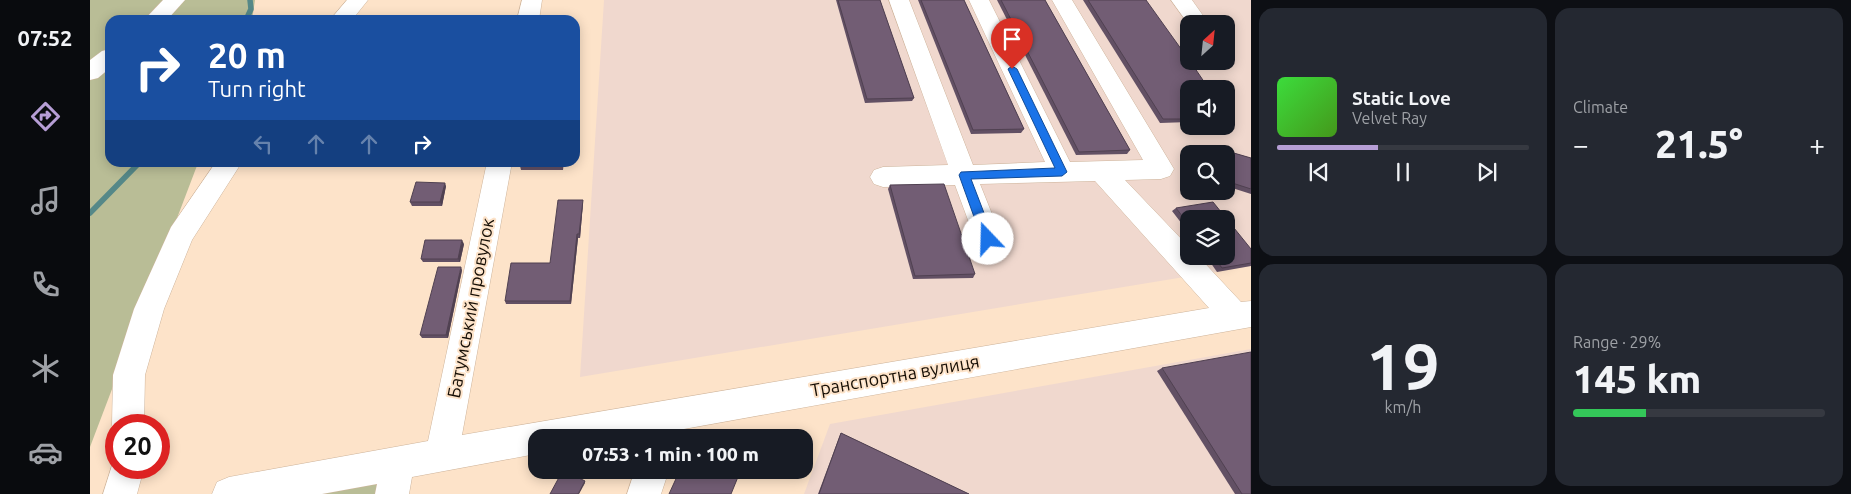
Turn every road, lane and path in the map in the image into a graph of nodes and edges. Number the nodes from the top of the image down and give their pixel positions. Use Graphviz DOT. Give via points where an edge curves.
graph roads {
  1 [pos="175,0"];
  2 [pos="358,0"];
  3 [pos="532,0"];
  4 [pos="899,0"];
  5 [pos="979,0"];
  6 [pos="1062,0"];
  7 [pos="1181,0"];
  8 [pos="160,15"];
  9 [pos="345,15"];
  10 [pos="529,15"];
  11 [pos="1192,15"];
  12 [pos="105,60"];
  13 [pos="90,72"];
  14 [pos="227,167"];
  15 [pos="499,167"];
  16 [pos="1101,171"];
  17 [pos="1062,172"];
  18 [pos="964,175"];
  19 [pos="883,177"];
  20 [pos="988,239"];
  21 [pos="1243,316"];
  22 [pos="128,414"];
  23 [pos="663,427"];
  24 [pos="640,429"];
  25 [pos="528,440"];
  26 [pos="442,454"];
  27 [pos="395,478"];
  28 [pos="124,479"];
  29 [pos="649,479"];
  30 [pos="120,494"];
  31 [pos="228,494"];
  32 [pos="644,494"];
  1 -- 8 [label="street"];
  2 -- 9 [label="street"];
  3 -- 10 [label="street"];
  4 -- 18 [label="street"];
  5 -- 17 [label="street"];
  6 -- 16 [label="street" via="1161,169"];
  7 -- 11 [label="street"];
  12 -- 13 [label="street"];
  14 -- 22 [label="street" via="181,235 149,309 129,375"];
  15 -- 26 [label="street, Батумський провулок"];
  16 -- 17 [label="street"];
  16 -- 21 [label="street"];
  17 -- 18 [label="street"];
  18 -- 19 [label="street"];
  18 -- 20 [label="street"];
  21 -- 23 [label="street, Транспортна вулиця"];
  23 -- 24 [label="street, Транспортна вулиця"];
  25 -- 26 [label="street, Транспортна вулиця"];
  26 -- 27 [label="street, Транспортна вулиця"];
  27 -- 31 [label="street, Транспортна вулиця"];
  28 -- 30 [label="street"];
  29 -- 32 [label="street"];
}
